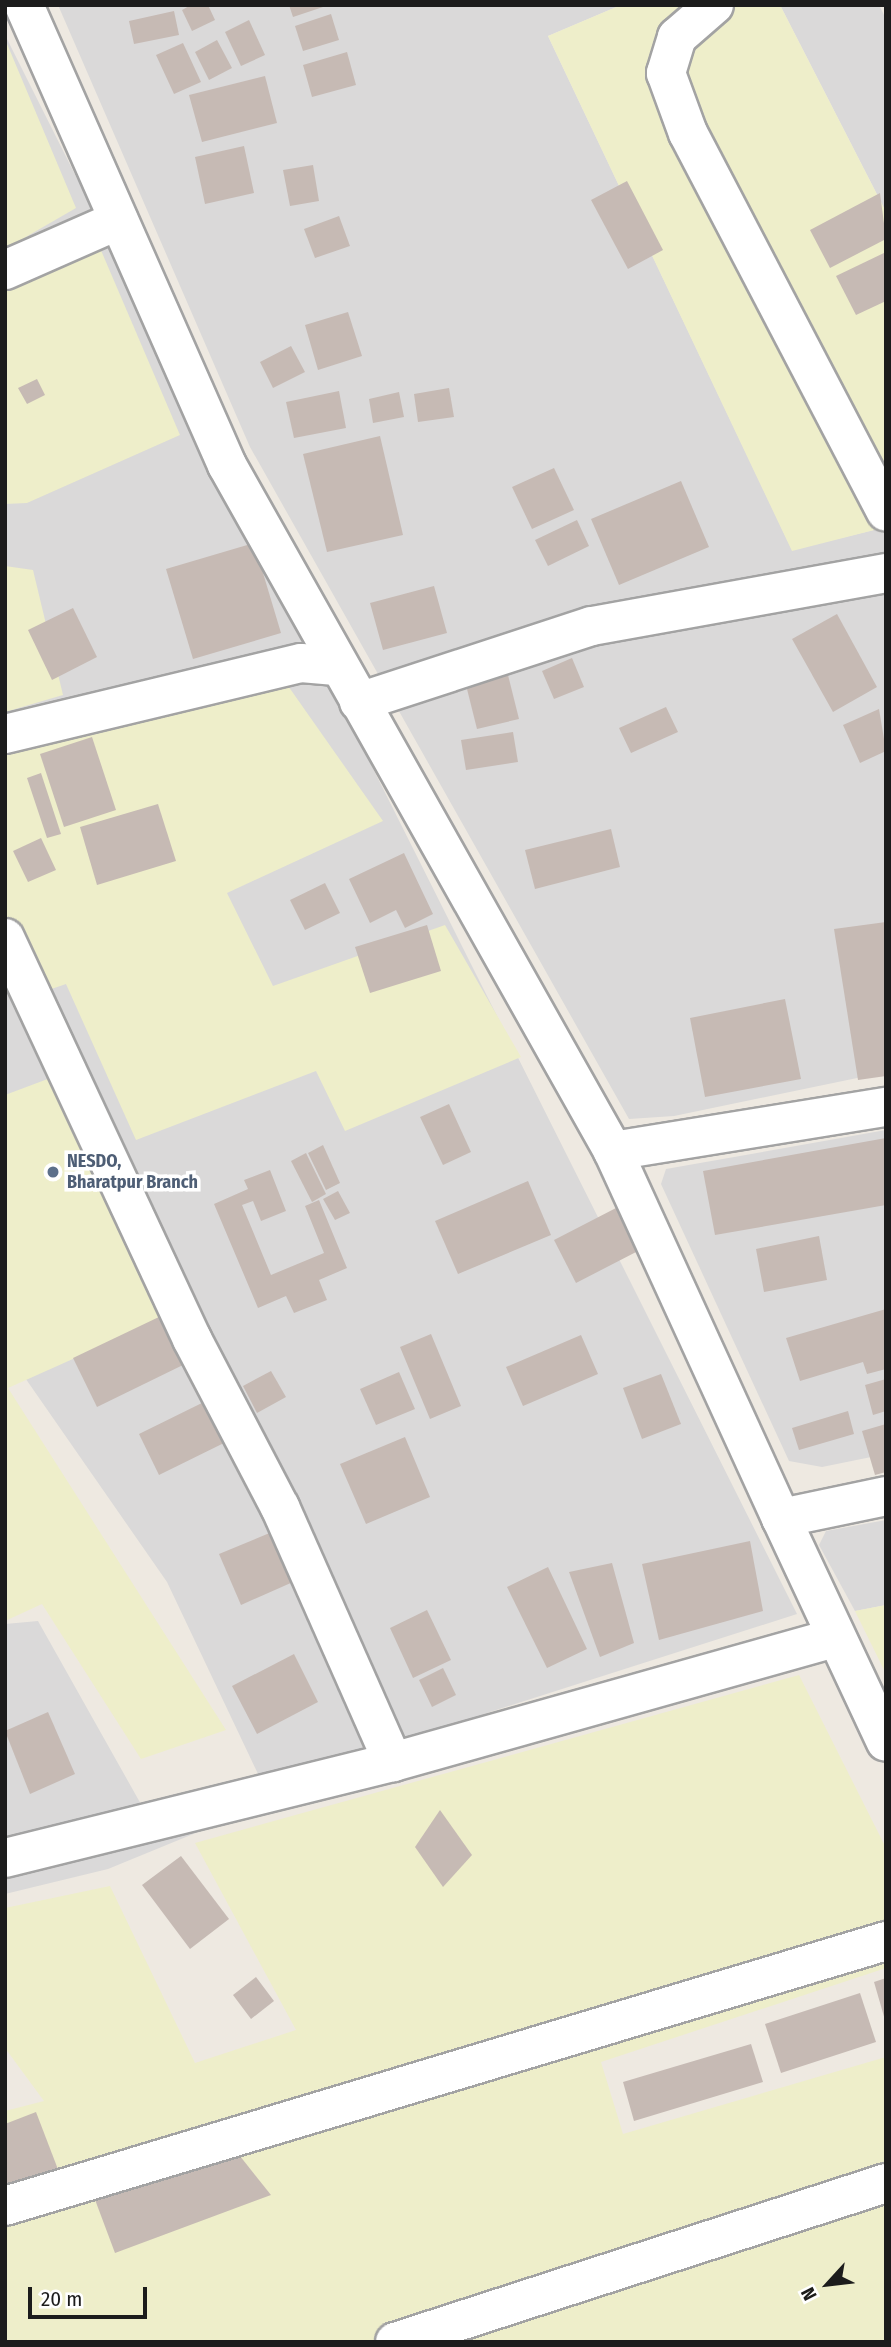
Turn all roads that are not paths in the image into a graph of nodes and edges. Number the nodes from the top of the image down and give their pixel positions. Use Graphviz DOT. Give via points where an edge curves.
graph roads {
  1 [pos="24,5"];
  2 [pos="714,5"];
  3 [pos="119,220"];
  4 [pos="5,270"];
  5 [pos="886,511"];
  6 [pos="886,573"];
  7 [pos="339,666"];
  8 [pos="359,702"];
  9 [pos="5,734"];
  10 [pos="5,939"];
  11 [pos="886,1107"];
  12 [pos="613,1151"];
  13 [pos="886,1496"];
  14 [pos="781,1518"];
  15 [pos="835,1638"];
  16 [pos="886,1742"];
  17 [pos="393,1762"];
  18 [pos="5,1858"];
  19 [pos="886,1941"];
  20 [pos="886,2183"];
  21 [pos="5,2206"];
  22 [pos="395,2342"];
  1 -- 3 [label="street"];
  2 -- 5 [label="street" via="677,37 666,74 688,133"];
  3 -- 4 [label="street"];
  3 -- 7 [label="street" via="227,465"];
  6 -- 8 [label="street" via="592,626"];
  7 -- 8 [label="street"];
  7 -- 9 [label="street" via="301,663"];
  8 -- 12 [label="street"];
  10 -- 17 [label="street" via="192,1339 280,1507"];
  11 -- 12 [label="street"];
  12 -- 14 [label="street"];
  13 -- 14 [label="street"];
  14 -- 15 [label="street"];
  15 -- 16 [label="street"];
  15 -- 17 [label="street"];
  17 -- 18 [label="street"];
  19 -- 21 [label="street"];
  20 -- 22 [label="street"];
}
